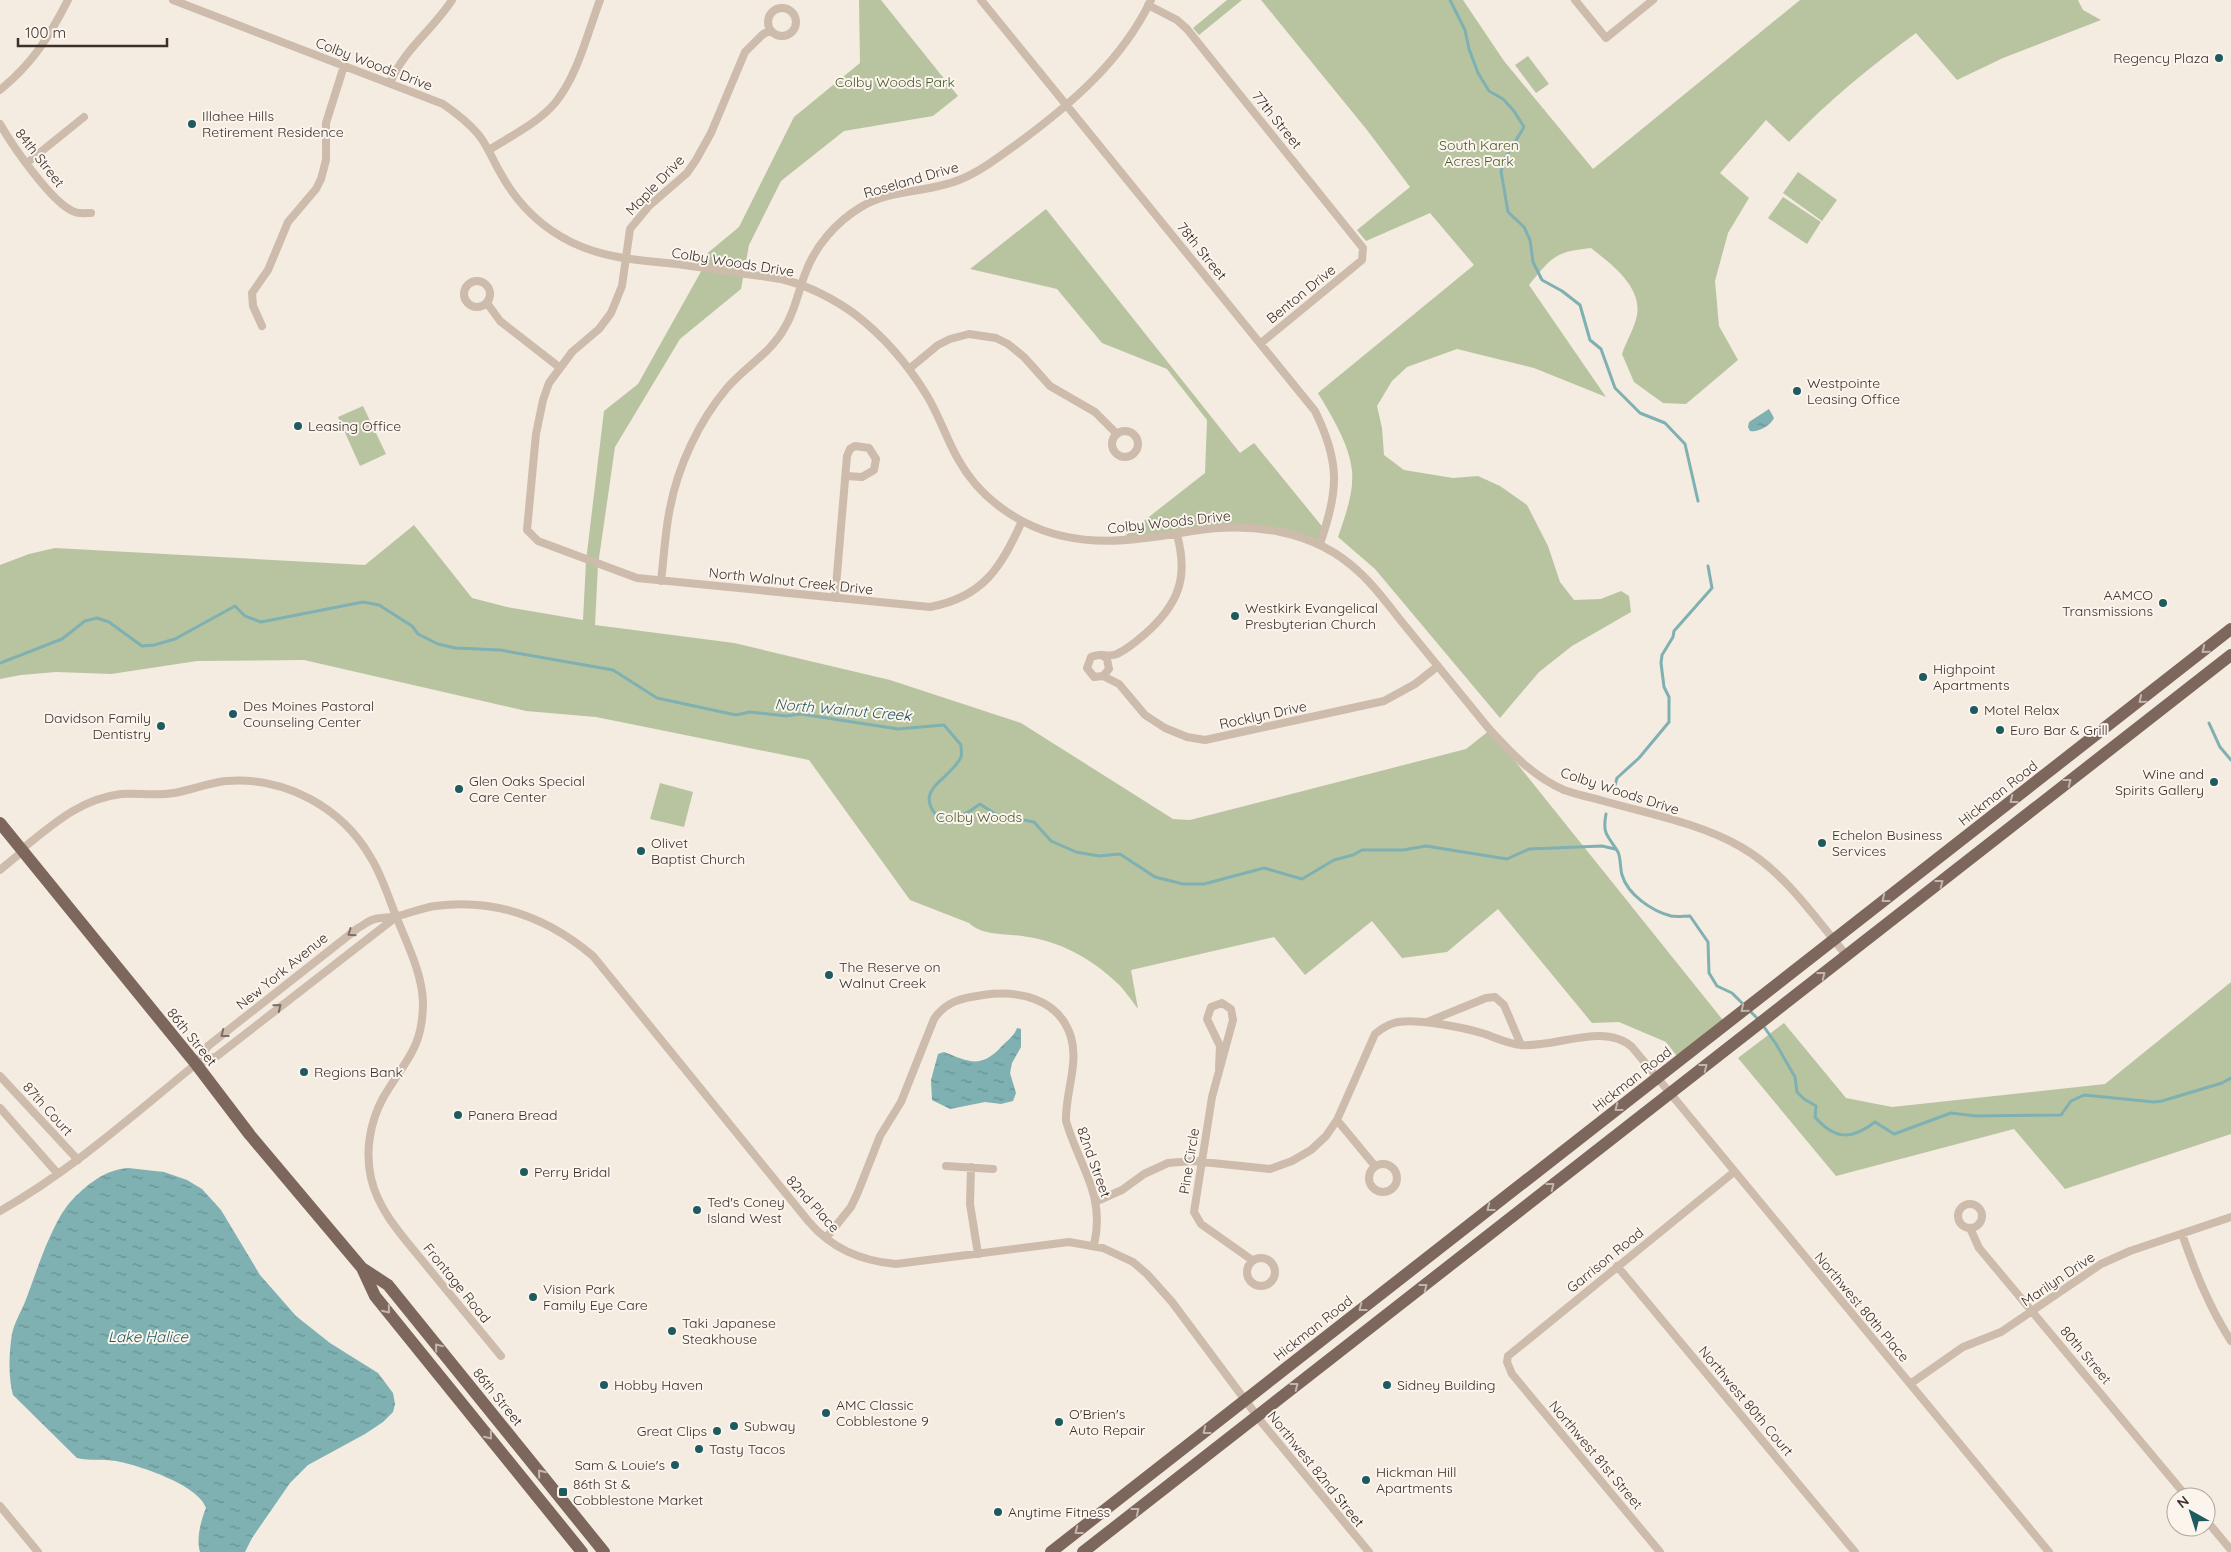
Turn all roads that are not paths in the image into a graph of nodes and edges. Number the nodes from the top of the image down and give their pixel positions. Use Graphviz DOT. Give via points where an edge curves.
graph roads {
  1 [pos="68,0"];
  2 [pos="173,0"];
  3 [pos="452,0"];
  4 [pos="600,0"];
  5 [pos="981,0"];
  6 [pos="1575,0"];
  7 [pos="1653,0"];
  8 [pos="1150,3"];
  9 [pos="770,30"];
  10 [pos="344,66"];
  11 [pos="390,83"];
  12 [pos="0,90"];
  13 [pos="1067,104"];
  14 [pos="84,117"];
  15 [pos="0,124"];
  16 [pos="489,150"];
  17 [pos="27,163"];
  18 [pos="91,213"];
  19 [pos="626,259"];
  20 [pos="1356,265"];
  21 [pos="801,286"];
  22 [pos="487,303"];
  23 [pos="262,326"];
  24 [pos="1261,343"];
  25 [pos="559,367"];
  26 [pos="909,369"];
  27 [pos="1116,433"];
  28 [pos="846,476"];
  29 [pos="1022,521"];
  30 [pos="527,530"];
  31 [pos="1177,535"];
  32 [pos="1320,544"];
  33 [pos="661,581"];
  34 [pos="835,598"];
  35 [pos="2231,629"];
  36 [pos="1102,655"];
  37 [pos="2231,655"];
  38 [pos="1438,666"];
  39 [pos="1103,676"];
  40 [pos="0,823"];
  41 [pos="22,850"];
  42 [pos="0,870"];
  43 [pos="396,917"];
  44 [pos="1833,940"];
  45 [pos="1847,956"];
  46 [pos="608,972"];
  47 [pos="1426,1023"];
  48 [pos="1520,1045"];
  49 [pos="196,1064"];
  50 [pos="1219,1068"];
  51 [pos="0,1076"];
  52 [pos="1657,1078"];
  53 [pos="1669,1094"];
  54 [pos="0,1108"];
  55 [pos="1337,1120"];
  56 [pos="78,1160"];
  57 [pos="1203,1162"];
  58 [pos="946,1166"];
  59 [pos="1375,1166"];
  60 [pos="971,1168"];
  61 [pos="993,1168"];
  62 [pos="1734,1172"];
  63 [pos="58,1174"];
  64 [pos="1096,1201"];
  65 [pos="0,1211"];
  66 [pos="2231,1217"];
  67 [pos="1970,1228"];
  68 [pos="2182,1234"];
  69 [pos="826,1238"];
  70 [pos="1094,1245"];
  71 [pos="978,1254"];
  72 [pos="1252,1260"];
  73 [pos="1617,1266"];
  74 [pos="362,1268"];
  75 [pos="2033,1311"];
  76 [pos="2231,1341"];
  77 [pos="500,1356"];
  78 [pos="1512,1374"];
  79 [pos="1910,1384"];
  80 [pos="1245,1401"];
  81 [pos="1256,1416"];
  82 [pos="2179,1487"];
  83 [pos="0,1506"];
  84 [pos="2216,1532"];
  85 [pos="2231,1550"];
  86 [pos="38,1552"];
  87 [pos="582,1552"];
  88 [pos="604,1552"];
  89 [pos="1051,1552"];
  90 [pos="1083,1552"];
  91 [pos="1368,1552"];
  92 [pos="1660,1552"];
  93 [pos="1855,1552"];
  94 [pos="2049,1552"];
  1 -- 12 [label="street" via="45,43"];
  2 -- 10 [label="street, Colby Woods Drive"];
  3 -- 11 [label="street" via="430,30 408,51"];
  4 -- 16 [label="street" via="572,75 554,103 534,121"];
  5 -- 13 [label="street, 78th Street"];
  6 -- 7 [label="street" via="1606,38"];
  8 -- 13 [label="street, Roseland Drive" via="1104,70"];
  8 -- 20 [label="street, 77th Street" via="1187,29 1359,242 1364,254"];
  9 -- 19 [label="street, Maple Drive" via="745,52 711,133 696,160 648,206 630,229"];
  10 -- 11 [label="street, Colby Woods Drive"];
  10 -- 23 [label="street" via="326,123 326,160 321,179 288,222 268,270 252,294 253,306"];
  11 -- 16 [label="street, Colby Woods Drive" via="443,104 463,118"];
  13 -- 21 [label="street, Roseland Drive" via="979,171 939,187 898,194 861,206 826,237"];
  13 -- 24 [label="street, 78th Street"];
  14 -- 17 [label="street"];
  15 -- 17 [label="street, 84th Street" via="8,140"];
  16 -- 19 [label="street, Colby Woods Drive" via="508,186 542,225 587,249"];
  17 -- 18 [label="street, 84th Street" via="55,198 75,212"];
  19 -- 21 [label="street, Colby Woods Drive" via="785,280"];
  19 -- 25 [label="street, Maple Drive" via="622,286 611,313 600,329"];
  20 -- 24 [label="street, Benton Drive"];
  21 -- 26 [label="street, Colby Woods Drive" via="854,314 876,332"];
  21 -- 33 [label="street, Roseland Drive" via="786,327 772,348 743,372 716,401 682,466 670,510"];
  22 -- 25 [label="street" via="500,321"];
  24 -- 32 [label="street, 78th Street" via="1315,411 1327,435 1334,461 1335,488 1333,506"];
  25 -- 30 [label="street, Maple Drive" via="543,400 536,434"];
  26 -- 27 [label="street" via="950,339 970,334 996,338 1024,357 1050,386 1095,412"];
  26 -- 29 [label="street, Colby Woods Drive" via="944,426 957,459 974,482 999,506"];
  28 -- 28 [label="street" via="850,449 861,445 869,448 876,459 874,470 862,477"];
  28 -- 34 [label="street"];
  29 -- 31 [label="street, Colby Woods Drive" via="1044,532 1078,540 1117,542"];
  29 -- 34 [label="street, North Walnut Creek Drive" via="1008,551 988,580 967,596 949,604 911,607"];
  30 -- 33 [label="street, North Walnut Creek Drive" via="538,542 605,568 637,578"];
  31 -- 32 [label="street, Colby Woods Drive" via="1238,528 1272,529"];
  31 -- 36 [label="street" via="1181,575 1177,597 1162,620 1132,645 1115,655"];
  32 -- 38 [label="street, Colby Woods Drive" via="1363,575"];
  33 -- 34 [label="street, North Walnut Creek Drive"];
  35 -- 44 [label="main road, Hickman Road, one-way"];
  36 -- 39 [label="street" via="1109,666"];
  36 -- 39 [label="street, Rocklyn Drive" via="1091,657 1087,668 1094,677"];
  45 -- 37 [label="main road, one-way"];
  38 -- 39 [label="street, Rocklyn Drive" via="1415,684 1384,701 1205,740 1165,728 1145,715 1119,684"];
  38 -- 44 [label="street, Colby Woods Drive" via="1512,753 1540,776 1564,790 1694,827 1740,846 1775,872"];
  40 -- 41 [label="main road, 86th Street"];
  41 -- 42 [label="street, Frontage Road"];
  41 -- 43 [label="street, Frontage Road" via="59,819 94,800 125,794 174,793 226,781 264,783 292,790 318,802 350,828 372,859"];
  41 -- 49 [label="main road, 86th Street"];
  43 -- 46 [label="street, New York Avenue" via="433,906 454,904 477,904 518,912 576,941"];
  49 -- 43 [label="street, New York Avenue, one-way" via="217,1056"];
  43 -- 49 [label="street, New York Avenue, one-way" via="374,919 347,935 208,1046"];
  43 -- 77 [label="street, Frontage Road" via="421,985 422,1019 414,1050 383,1098 374,1120 369,1146 371,1178 376,1195 394,1225"];
  44 -- 45 [label="street, Colby Woods Drive"];
  44 -- 52 [label="main road, Hickman Road, one-way"];
  53 -- 45 [label="main road, one-way"];
  46 -- 69 [label="street, 82nd Place" via="809,1222"];
  47 -- 48 [label="street" via="1482,1033"];
  47 -- 48 [label="street" via="1495,997 1504,1005"];
  47 -- 55 [label="street" via="1396,1022 1375,1034"];
  48 -- 52 [label="street, Northwest 80th Place" via="1612,1036 1632,1047"];
  49 -- 56 [label="street, New York Avenue"];
  49 -- 74 [label="main road, 86th Street" via="250,1135"];
  50 -- 50 [label="street, Pine Circle" via="1234,1014 1222,1003 1210,1007 1207,1019 1220,1046"];
  50 -- 57 [label="street, Pine Circle"];
  51 -- 56 [label="street, 87th Court"];
  52 -- 53 [label="street, Northwest 80th Place"];
  52 -- 80 [label="main road, Hickman Road, one-way"];
  53 -- 62 [label="street, Northwest 80th Place"];
  81 -- 53 [label="main road, one-way"];
  54 -- 63 [label="street"];
  55 -- 57 [label="street" via="1326,1136 1310,1150 1270,1169"];
  55 -- 59 [label="street"];
  56 -- 63 [label="street, New York Avenue"];
  57 -- 64 [label="street" via="1181,1161 1155,1167 1122,1190"];
  57 -- 72 [label="street, Pine Circle" via="1194,1204 1197,1219"];
  58 -- 60 [label="street"];
  60 -- 61 [label="street"];
  60 -- 71 [label="street" via="970,1204"];
  62 -- 73 [label="street, Garrison Road"];
  62 -- 79 [label="street, Northwest 80th Place"];
  63 -- 65 [label="street, New York Avenue" via="33,1193"];
  64 -- 69 [label="street, 82nd Street" via="1066,1121 1073,1061 1071,1037 1062,1020 1050,1006 1036,999 1008,993 961,998 946,1005 934,1019 901,1102 880,1136 854,1200"];
  64 -- 70 [label="street, 82nd Street" via="1098,1218"];
  66 -- 68 [label="street, Marilyn Drive"];
  67 -- 75 [label="street, 80th Street" via="1979,1248"];
  68 -- 75 [label="street, Marilyn Drive" via="2102,1264"];
  68 -- 76 [label="street" via="2199,1282"];
  69 -- 71 [label="street, 82nd Place" via="850,1254 877,1263 911,1264"];
  70 -- 71 [label="street, 82nd Place" via="1061,1243"];
  70 -- 80 [label="street" via="1118,1254 1147,1274"];
  73 -- 78 [label="street, Garrison Road" via="1512,1351 1507,1362"];
  73 -- 93 [label="street, Northwest 80th Court"];
  74 -- 87 [label="main road, 86th Street, one-way" via="375,1296"];
  88 -- 74 [label="main road, 86th Street, one-way" via="388,1285"];
  75 -- 79 [label="street, Marilyn Drive" via="2001,1332 1963,1347"];
  75 -- 82 [label="street, 80th Street"];
  78 -- 92 [label="street, Northwest 81st Street"];
  79 -- 94 [label="street, Northwest 80th Place"];
  80 -- 81 [label="street, Northwest 82nd Street"];
  80 -- 89 [label="main road, Hickman Road, one-way"];
  90 -- 81 [label="main road, one-way"];
  81 -- 91 [label="street, Northwest 82nd Street"];
  83 -- 86 [label="street"];
  84 -- 85 [label="street"];
}
